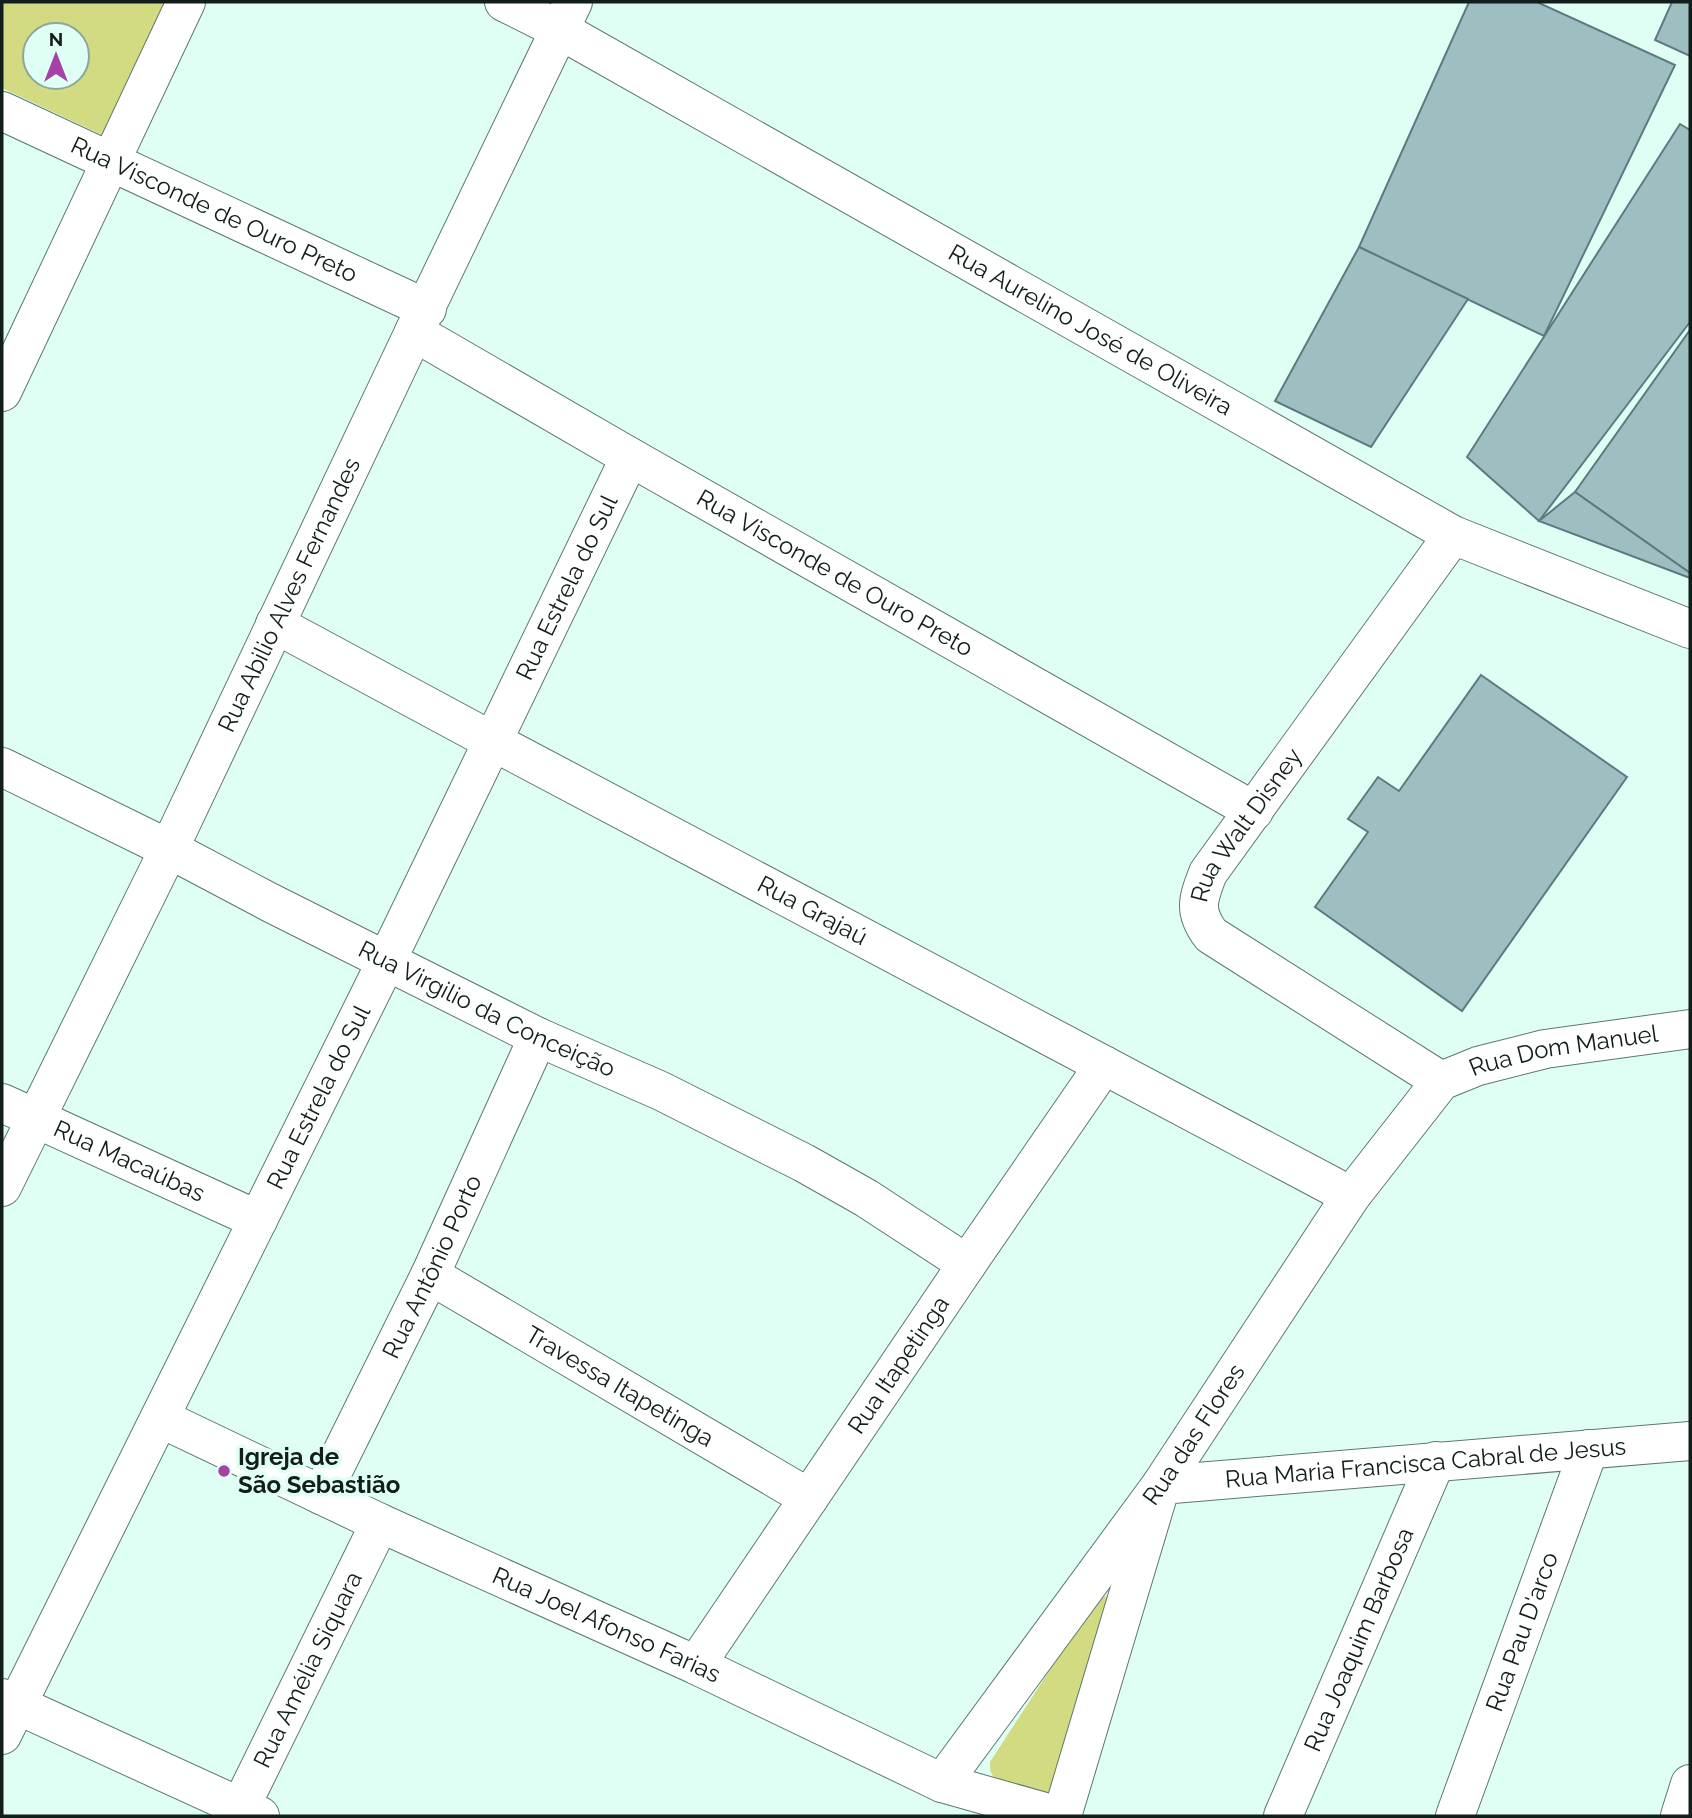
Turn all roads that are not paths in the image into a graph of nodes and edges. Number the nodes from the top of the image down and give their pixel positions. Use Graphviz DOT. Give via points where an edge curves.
graph roads {
  1 [pos="186,2"];
  2 [pos="504,2"];
  3 [pos="567,16"];
  4 [pos="2,111"];
  5 [pos="111,161"];
  6 [pos="421,321"];
  7 [pos="2,392"];
  8 [pos="630,457"];
  9 [pos="1453,535"];
  10 [pos="275,624"];
  11 [pos="1690,629"];
  12 [pos="494,742"];
  13 [pos="2,767"];
  14 [pos="1254,811"];
  15 [pos="169,849"];
  16 [pos="386,962"];
  17 [pos="1690,1029"];
  18 [pos="538,1037"];
  19 [pos="1104,1065"];
  20 [pos="1441,1081"];
  21 [pos="19,1111"];
  22 [pos="2,1186"];
  23 [pos="1351,1196"];
  24 [pos="258,1220"];
  25 [pos="967,1264"];
  26 [pos="430,1275"];
  27 [pos="160,1418"];
  28 [pos="1690,1441"];
  29 [pos="1589,1449"];
  30 [pos="1436,1461"];
  31 [pos="1161,1485"];
  32 [pos="321,1495"];
  33 [pos="809,1497"];
  34 [pos="380,1523"];
  35 [pos="696,1665"];
  36 [pos="7,1713"];
  37 [pos="942,1783"];
  38 [pos="1690,1784"];
  39 [pos="246,1813"];
  40 [pos="1060,1816"];
  41 [pos="1283,1816"];
  42 [pos="1455,1816"];
  43 [pos="1680,1816"];
  1 -- 5 [label="street"];
  2 -- 3 [label="street, Rua Aurelino José de Oliveira"];
  3 -- 6 [label="street, Rua Abilio Alves Fernandes"];
  3 -- 9 [label="street, Rua Aurelino José de Oliveira"];
  4 -- 5 [label="street, Rua Visconde de Ouro Preto"];
  5 -- 6 [label="street, Rua Visconde de Ouro Preto"];
  5 -- 7 [label="street"];
  6 -- 8 [label="street, Rua Visconde de Ouro Preto"];
  6 -- 10 [label="street, Rua Abilio Alves Fernandes"];
  8 -- 12 [label="street, Rua Estrela do Sul"];
  8 -- 14 [label="street, Rua Visconde de Ouro Preto"];
  9 -- 11 [label="street, Rua Aurelino José de Oliveira"];
  9 -- 14 [label="street, Rua Walt Disney"];
  10 -- 12 [label="street, Rua Grajaú"];
  10 -- 15 [label="street, Rua Abilio Alves Fernandes"];
  12 -- 16 [label="street, Rua Estrela do Sul"];
  12 -- 19 [label="street, Rua Grajaú"];
  13 -- 15 [label="street, Rua Virgilio da Conceição"];
  14 -- 20 [label="street, Rua Walt Disney" via="1208,873 1198,905 1204,925 1211,934"];
  15 -- 16 [label="street, Rua Virgilio da Conceição"];
  15 -- 21 [label="street, Rua Abilio Alves Fernandes"];
  16 -- 18 [label="street, Rua Virgilio da Conceição"];
  16 -- 24 [label="street, Rua Estrela do Sul"];
  17 -- 20 [label="street, Rua Dom Manuel" via="1545,1048"];
  18 -- 25 [label="street, Rua Virgilio da Conceição" via="661,1091 804,1163"];
  18 -- 26 [label="street, Rua Antônio Porto"];
  19 -- 23 [label="street, Rua Grajaú"];
  19 -- 25 [label="street, Rua Itapetinga"];
  20 -- 23 [label="street, Rua das Flores"];
  21 -- 22 [label="street, Rua Abilio Alves Fernandes"];
  21 -- 24 [label="street, Rua Macaúbas"];
  23 -- 31 [label="street, Rua das Flores"];
  24 -- 27 [label="street, Rua Estrela do Sul"];
  25 -- 33 [label="street, Rua Itapetinga"];
  26 -- 32 [label="street, Rua Antônio Porto"];
  26 -- 33 [label="street, Travessa Itapetinga"];
  27 -- 32 [label="street, Rua Joel Afonso Farias"];
  27 -- 36 [label="street, Rua Estrela do Sul"];
  28 -- 29 [label="street, Rua Maria Francisca Cabral de Jesus"];
  29 -- 30 [label="street, Rua Maria Francisca Cabral de Jesus"];
  29 -- 42 [label="street, Rua Pau D'arco"];
  30 -- 31 [label="street, Rua Maria Francisca Cabral de Jesus"];
  30 -- 41 [label="street, Rua Joaquim Barbosa"];
  31 -- 37 [label="street, Rua das Flores"];
  31 -- 40 [label="street"];
  32 -- 34 [label="street, Rua Joel Afonso Farias"];
  33 -- 35 [label="street, Rua Itapetinga"];
  34 -- 35 [label="street, Rua Joel Afonso Farias"];
  34 -- 39 [label="street, Rua Amélia Siquara"];
  35 -- 37 [label="street, Rua Joel Afonso Farias"];
  36 -- 39 [label="street"];
  37 -- 40 [label="street, Rua Joel Afonso Farias"];
  38 -- 43 [label="street"];
}
